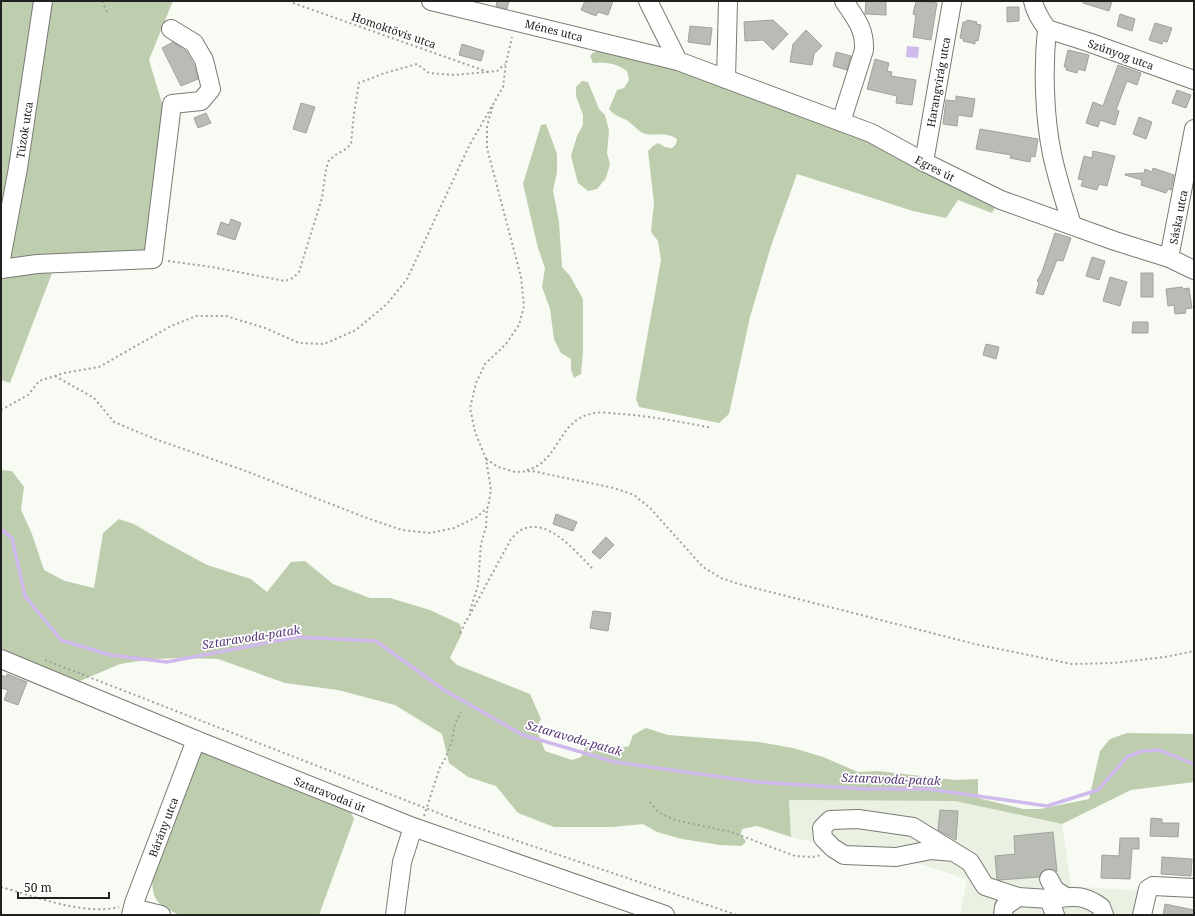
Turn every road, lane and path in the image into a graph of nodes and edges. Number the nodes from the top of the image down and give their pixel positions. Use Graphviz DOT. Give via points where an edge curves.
graph roads {
  1 [pos="43,1"];
  2 [pos="102,1"];
  3 [pos="431,1"];
  4 [pos="648,1"];
  5 [pos="728,1"];
  6 [pos="844,1"];
  7 [pos="1034,1"];
  8 [pos="952,2"];
  9 [pos="293,3"];
  10 [pos="108,14"];
  11 [pos="525,23"];
  12 [pos="171,29"];
  13 [pos="1047,29"];
  14 [pos="678,61"];
  15 [pos="506,63"];
  16 [pos="489,72"];
  17 [pos="726,79"];
  18 [pos="1194,80"];
  19 [pos="493,105"];
  20 [pos="841,122"];
  21 [pos="1194,129"];
  22 [pos="924,162"];
  23 [pos="1072,225"];
  24 [pos="1170,258"];
  25 [pos="1,259"];
  26 [pos="153,259"];
  27 [pos="1,269"];
  28 [pos="1194,270"];
  29 [pos="55,376"];
  30 [pos="1,410"];
  31 [pos="712,428"];
  32 [pos="486,459"];
  33 [pos="522,471"];
  34 [pos="488,507"];
  35 [pos="592,568"];
  36 [pos="467,620"];
  37 [pos="460,633"];
  38 [pos="1194,651"];
  39 [pos="1,659"];
  40 [pos="45,660"];
  41 [pos="461,712"];
  42 [pos="196,740"];
  43 [pos="650,802"];
  44 [pos="427,808"];
  45 [pos="417,828"];
  46 [pos="833,848"];
  47 [pos="954,852"];
  48 [pos="1049,879"];
  49 [pos="1,887"];
  50 [pos="1194,888"];
  51 [pos="1018,897"];
  52 [pos="1057,904"];
  53 [pos="133,909"];
  54 [pos="161,915"];
  55 [pos="395,915"];
  56 [pos="665,915"];
  57 [pos="736,915"];
  58 [pos="1003,915"];
  59 [pos="1104,915"];
  60 [pos="1142,915"];
  1 -- 25 [label="street, Túzok utca" via="18,168"];
  2 -- 10 [label="path"];
  3 -- 11 [label="street, Ménes utca"];
  4 -- 14 [label="street"];
  5 -- 17 [label="street"];
  6 -- 20 [label="street" via="860,25 865,42"];
  7 -- 13 [label="street" via="1040,20"];
  8 -- 22 [label="street, Harangvirág utca"];
  9 -- 16 [label="path, Homoktövis utca"];
  11 -- 14 [label="street, Ménes utca"];
  11 -- 15 [label="path" via="513,32"];
  12 -- 26 [label="street" via="194,43 204,60 211,89 201,101 172,104"];
  13 -- 18 [label="street, Szúnyog utca"];
  13 -- 23 [label="street" via="1044,55 1052,153"];
  14 -- 17 [label="street, Egres út"];
  15 -- 16 [label="path" via="497,72"];
  15 -- 19 [label="path" via="503,86"];
  16 -- 26 [label="path" via="454,75 429,73 416,64 359,83 351,144 329,160 322,198 299,272 293,278 285,281"];
  17 -- 20 [label="street, Egres út"];
  19 -- 29 [label="path" via="469,146 407,279 387,304 356,330 324,344 300,343 265,328 226,316 196,316 171,326 99,367"];
  19 -- 32 [label="path" via="487,126 488,148 521,276 524,306 519,325 506,344 485,364 476,383 470,408 475,432"];
  20 -- 22 [label="street, Egres út" via="871,133"];
  21 -- 24 [label="street, Sáska utca"];
  22 -- 23 [label="street, Egres út" via="1001,200"];
  23 -- 24 [label="street, Egres út"];
  24 -- 28 [label="street, Egres út"];
  26 -- 27 [label="street" via="37,264"];
  29 -- 30 [label="path" via="39,381 28,395"];
  29 -- 34 [label="path" via="94,398 114,422 402,530 430,533 454,528 477,517"];
  31 -- 33 [label="path" via="649,416 591,413 578,418 540,464"];
  32 -- 33 [label="path" via="498,467 515,472"];
  32 -- 34 [label="path" via="491,490"];
  33 -- 38 [label="path" via="614,488 634,495 650,508 703,567 721,578 739,584 975,644 1072,664 1114,663"];
  34 -- 36 [label="path" via="481,544 478,585"];
  35 -- 36 [label="path" via="553,533 542,528 520,530 511,539"];
  36 -- 37 [label="path"];
  39 -- 42 [label="street, Sztaravodai út"];
  40 -- 44 [label="path"];
  41 -- 44 [label="path"];
  42 -- 45 [label="street, Sztaravodai út"];
  42 -- 53 [label="street, Bárány utca"];
  43 -- 46 [label="path" via="658,812 675,820 731,832 795,856 823,855"];
  44 -- 45 [label="path"];
  44 -- 57 [label="path" via="464,823"];
  45 -- 55 [label="street" via="402,862"];
  45 -- 56 [label="street, Sztaravodai út"];
  46 -- 47 [label="street" via="844,855 896,857 931,850"];
  46 -- 47 [label="street" via="823,838 822,828 830,820 858,819 912,827"];
  47 -- 51 [label="street" via="970,862 985,886"];
  48 -- 52 [label="street" via="1055,890"];
  49 -- 53 [label="path" via="73,907"];
  50 -- 60 [label="street" via="1153,886 1148,889"];
  51 -- 52 [label="street"];
  51 -- 58 [label="street" via="1004,907"];
  52 -- 59 [label="street" via="1075,896 1089,899 1101,907"];
  53 -- 54 [label="street"];
}
